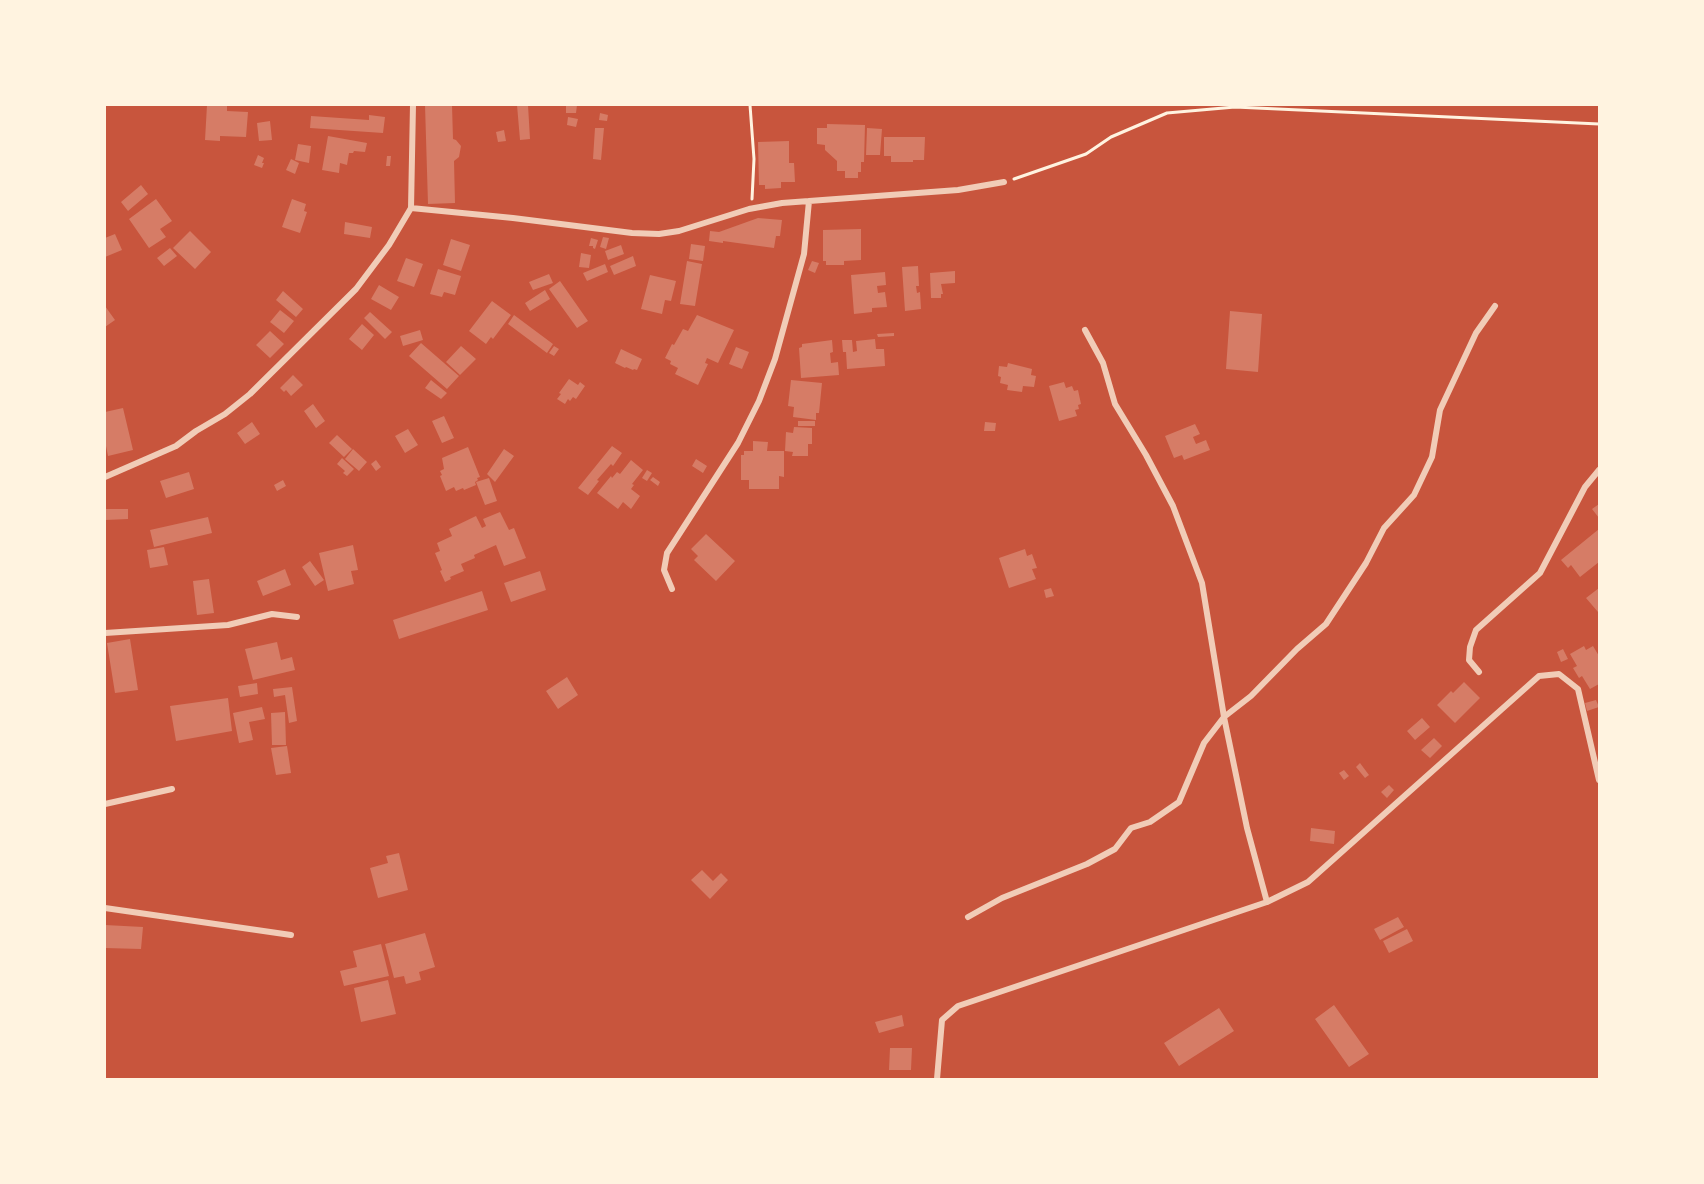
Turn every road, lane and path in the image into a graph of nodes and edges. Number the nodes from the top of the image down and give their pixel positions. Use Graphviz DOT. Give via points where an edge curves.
graph roads {
  1 [pos="413,105"];
  2 [pos="750,105"];
  3 [pos="1599,124"];
  4 [pos="1004,182"];
  5 [pos="809,201"];
  6 [pos="411,208"];
  7 [pos="749,209"];
  8 [pos="1495,306"];
  9 [pos="1085,330"];
  10 [pos="1599,470"];
  11 [pos="105,477"];
  12 [pos="672,589"];
  13 [pos="297,618"];
  14 [pos="105,633"];
  15 [pos="1479,672"];
  16 [pos="1224,717"];
  17 [pos="1599,780"];
  18 [pos="172,789"];
  19 [pos="105,804"];
  20 [pos="1267,902"];
  21 [pos="105,908"];
  22 [pos="968,917"];
  23 [pos="291,935"];
  24 [pos="937,1079"];
  1 -- 6 [label="street"];
  2 -- 7 [label="path" via="754,159"];
  3 -- 4 [label="path" via="1235,107 1167,113 1111,137 1086,154"];
  4 -- 5 [label="street" via="958,190"];
  5 -- 7 [label="street"];
  5 -- 12 [label="street" via="804,254 775,358 738,443 667,553 664,570"];
  6 -- 7 [label="street" via="643,234 679,231"];
  6 -- 11 [label="street" via="356,289 250,394 176,446"];
  8 -- 16 [label="street" via="1476,333 1440,410 1432,457 1414,495 1384,528 1326,624"];
  9 -- 16 [label="street" via="1103,363 1115,404 1173,506 1202,583"];
  10 -- 15 [label="street" via="1585,487 1540,573 1476,630 1469,660"];
  13 -- 14 [label="street" via="272,614 228,625"];
  16 -- 20 [label="street"];
  16 -- 22 [label="street" via="1204,743 1179,802 1150,822 1131,828 1115,849"];
  17 -- 20 [label="street" via="1578,689 1559,674 1539,676 1308,882"];
  18 -- 19 [label="street"];
  20 -- 24 [label="street" via="958,1006 942,1020"];
  21 -- 23 [label="street"];
}
